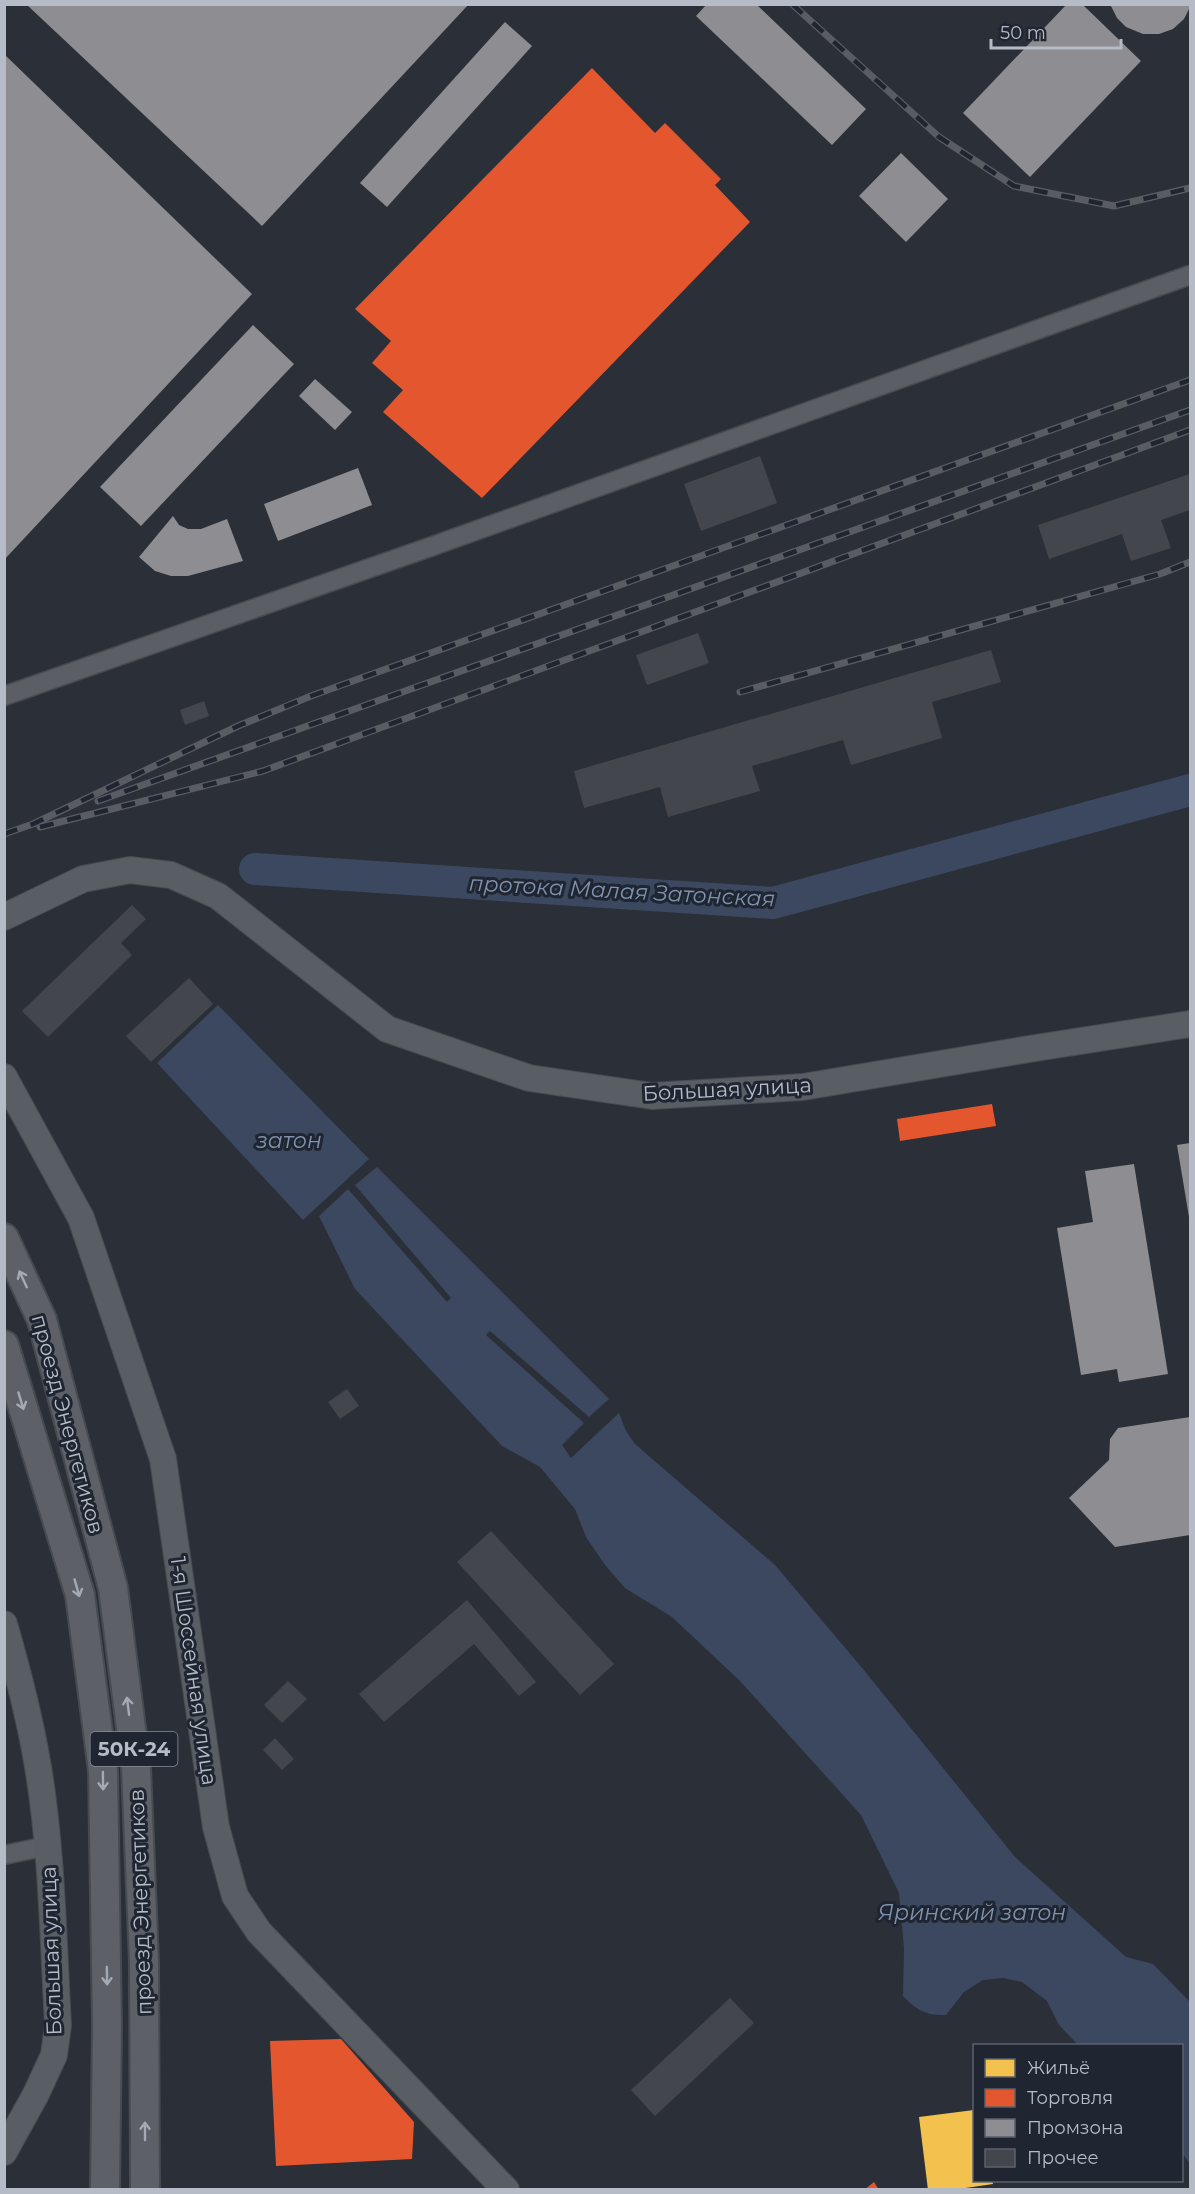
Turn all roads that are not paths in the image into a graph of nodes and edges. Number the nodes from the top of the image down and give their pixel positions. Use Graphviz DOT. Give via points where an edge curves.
graph roads {
  1 [pos="1191,275"];
  2 [pos="4,696"];
  3 [pos="4,916"];
  4 [pos="1191,1024"];
  5 [pos="4,1077"];
  6 [pos="4,1238"];
  7 [pos="4,1345"];
  8 [pos="4,1624"];
  9 [pos="47,1846"];
  10 [pos="4,1855"];
  11 [pos="4,2152"];
  12 [pos="102,2184"];
  13 [pos="145,2190"];
  14 [pos="507,2190"];
  1 -- 2 [label="street"];
  3 -- 4 [label="main road, Большая улица" via="83,879 130,870 171,875 218,896 387,1029 529,1078 652,1096 803,1088"];
  5 -- 14 [label="main road, 1-я Шоссейная улица" via="81,1218 163,1459 216,1827 235,1896 259,1932"];
  13 -- 6 [label="main road, проезд Энергетиков / 50К-24, one-way" via="144,1962 136,1767 113,1588 42,1320"];
  7 -- 12 [label="main road, проезд Энергетиков / 50К-24, one-way" via="80,1595 103,1771 107,2026"];
  8 -- 9 [label="main road, Большая улица" via="37,1762"];
  9 -- 10 [label="street, Большая улица"];
  9 -- 11 [label="main road, Большая улица" via="58,2025 54,2055"];
}
